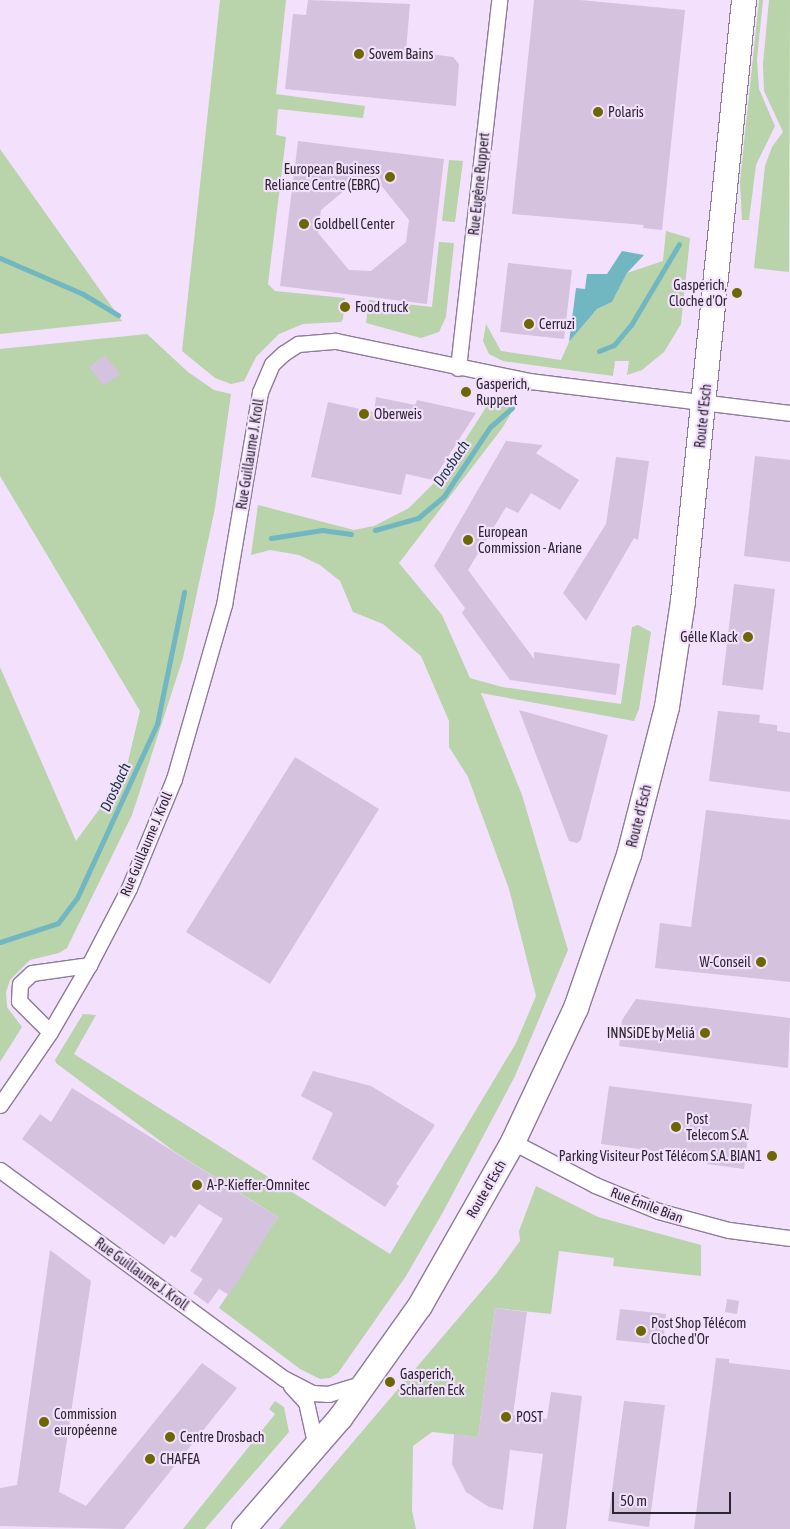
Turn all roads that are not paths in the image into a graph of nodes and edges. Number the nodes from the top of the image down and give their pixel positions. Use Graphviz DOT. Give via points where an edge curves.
graph roads {
  1 [pos="499,0"];
  2 [pos="744,0"];
  3 [pos="458,368"];
  4 [pos="704,402"];
  5 [pos="790,413"];
  6 [pos="89,964"];
  7 [pos="50,1032"];
  8 [pos="0,1105"];
  9 [pos="513,1142"];
  10 [pos="0,1170"];
  11 [pos="790,1238"];
  12 [pos="285,1379"];
  13 [pos="366,1383"];
  14 [pos="316,1447"];
  15 [pos="244,1529"];
  1 -- 3 [label="street, Rue Eugène Ruppert"];
  2 -- 4 [label="main road, Route d'Esch"];
  3 -- 4 [label="street, Rue Guillaume J. Kroll" via="530,382"];
  3 -- 6 [label="street, Rue Guillaume J. Kroll" via="336,341 298,344 272,364 260,392 224,605 193,720 174,779 140,860"];
  4 -- 5 [label="street, Rue Guillaume J. Kroll"];
  4 -- 9 [label="main road, Route d'Esch" via="683,601 662,726 629,855 576,1008"];
  6 -- 7 [label="street, Rue Guillaume J. Kroll"];
  6 -- 7 [label="street" via="32,973 20,984 19,1001"];
  7 -- 8 [label="street, Rue Guillaume J. Kroll"];
  9 -- 11 [label="street, Rue Émile Bian" via="595,1185 658,1211 729,1230"];
  9 -- 13 [label="main road, Route d'Esch" via="420,1306"];
  10 -- 12 [label="street, Rue Guillaume J. Kroll"];
  12 -- 13 [label="street, Rue Guillaume J. Kroll" via="313,1393 328,1394"];
  12 -- 14 [label="street, Rue Guillaume J. Kroll" via="306,1402"];
  13 -- 14 [label="main road, Route d'Esch"];
  14 -- 15 [label="main road, Route d'Esch"];
}
